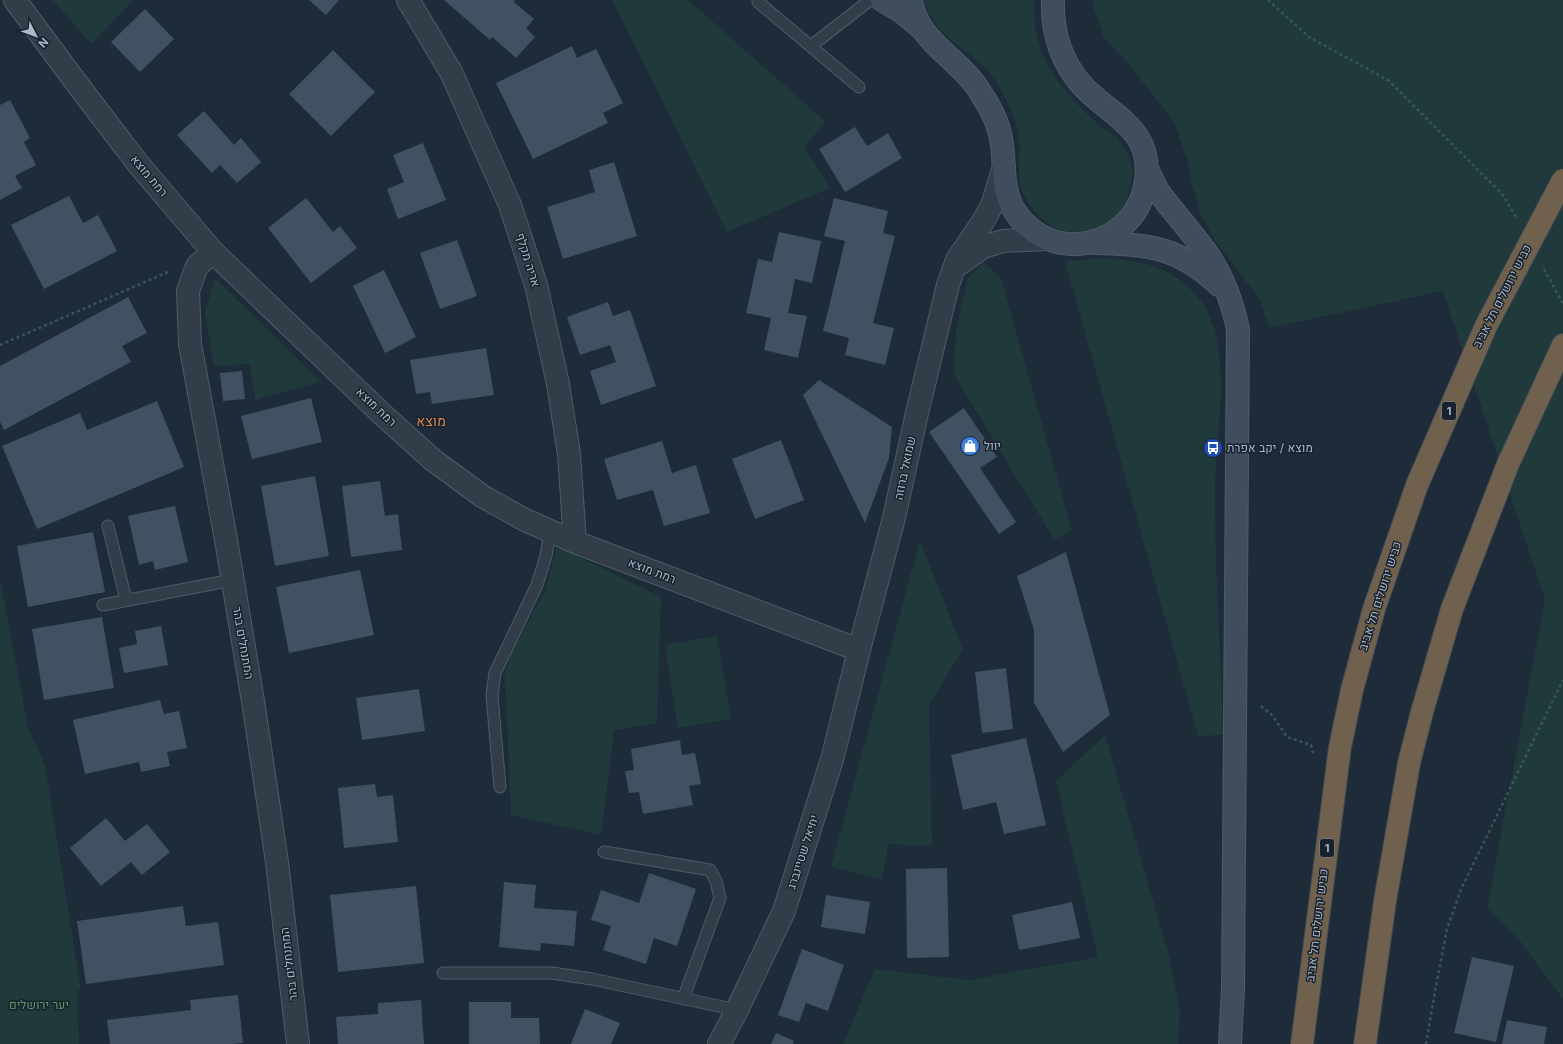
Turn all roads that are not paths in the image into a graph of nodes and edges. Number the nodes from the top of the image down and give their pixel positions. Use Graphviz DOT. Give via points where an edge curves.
graph roads {
  1 [pos="15,0"];
  2 [pos="408,0"];
  3 [pos="870,0"];
  4 [pos="882,0"];
  5 [pos="911,0"];
  6 [pos="1053,0"];
  7 [pos="758,2"];
  8 [pos="920,26"];
  9 [pos="811,46"];
  10 [pos="859,87"];
  11 [pos="1004,166"];
  12 [pos="1147,169"];
  13 [pos="1563,180"];
  14 [pos="1047,238"];
  15 [pos="1090,243"];
  16 [pos="213,252"];
  17 [pos="948,284"];
  18 [pos="1228,294"];
  19 [pos="1563,345"];
  20 [pos="108,526"];
  21 [pos="550,531"];
  22 [pos="575,542"];
  23 [pos="232,580"];
  24 [pos="126,600"];
  25 [pos="103,604"];
  26 [pos="859,650"];
  27 [pos="500,787"];
  28 [pos="604,852"];
  29 [pos="443,973"];
  30 [pos="683,998"];
  31 [pos="738,1010"];
  32 [pos="298,1044"];
  33 [pos="719,1044"];
  34 [pos="1230,1044"];
  35 [pos="1302,1044"];
  36 [pos="1365,1044"];
  1 -- 16 [label="street, רמת מוצא" via="139,165"];
  2 -- 22 [label="street, אריה מקלף" via="454,79 510,205 536,285 558,384 569,454"];
  3 -- 9 [label="lane"];
  4 -- 8 [label="main road"];
  5 -- 8 [label="main road"];
  6 -- 12 [label="main road" via="1054,28 1066,63 1090,93 1131,128 1142,147"];
  7 -- 9 [label="lane"];
  8 -- 11 [label="main road" via="981,92 999,130"];
  9 -- 10 [label="lane"];
  11 -- 14 [label="main road" via="1005,187 1013,208 1027,226"];
  11 -- 17 [label="street, שמואל ברוזה" via="993,203 957,260"];
  12 -- 15 [label="main road" via="1144,191 1136,211 1120,229"];
  12 -- 18 [label="main road" via="1158,190 1212,261"];
  13 -- 35 [label="highway, כביש ירושלים תל אביב / 1, bridge" via="1486,326 1417,485 1374,609 1340,747"];
  14 -- 15 [label="main road" via="1068,244"];
  14 -- 17 [label="street, שמואל ברוזה" via="1003,241 983,247 960,264"];
  15 -- 18 [label="main road" via="1143,245 1176,254 1204,271"];
  16 -- 21 [label="street, רמת מוצא" via="433,460 482,496"];
  16 -- 23 [label="street, המתנחלים בהר" via="197,266 188,291 190,344"];
  17 -- 26 [label="street, שמואל ברוזה" via="894,518"];
  18 -- 34 [label="main road" via="1238,329 1233,989"];
  19 -- 36 [label="highway" via="1508,464 1452,609 1432,676 1410,763 1385,900"];
  20 -- 24 [label="lane"];
  21 -- 22 [label="street, רמת מוצא"];
  21 -- 27 [label="lane" via="538,585 495,673 492,696"];
  22 -- 26 [label="street, רמת מוצא"];
  23 -- 24 [label="lane"];
  23 -- 32 [label="street, המתנחלים בהר" via="277,862"];
  24 -- 25 [label="lane"];
  26 -- 31 [label="street, יחיאל שטיינברג" via="833,756 784,911"];
  28 -- 30 [label="lane" via="710,870 716,881 720,898"];
  29 -- 30 [label="lane" via="552,973"];
  30 -- 31 [label="lane"];
  31 -- 33 [label="street, יחיאל שטיינברג"];
}
